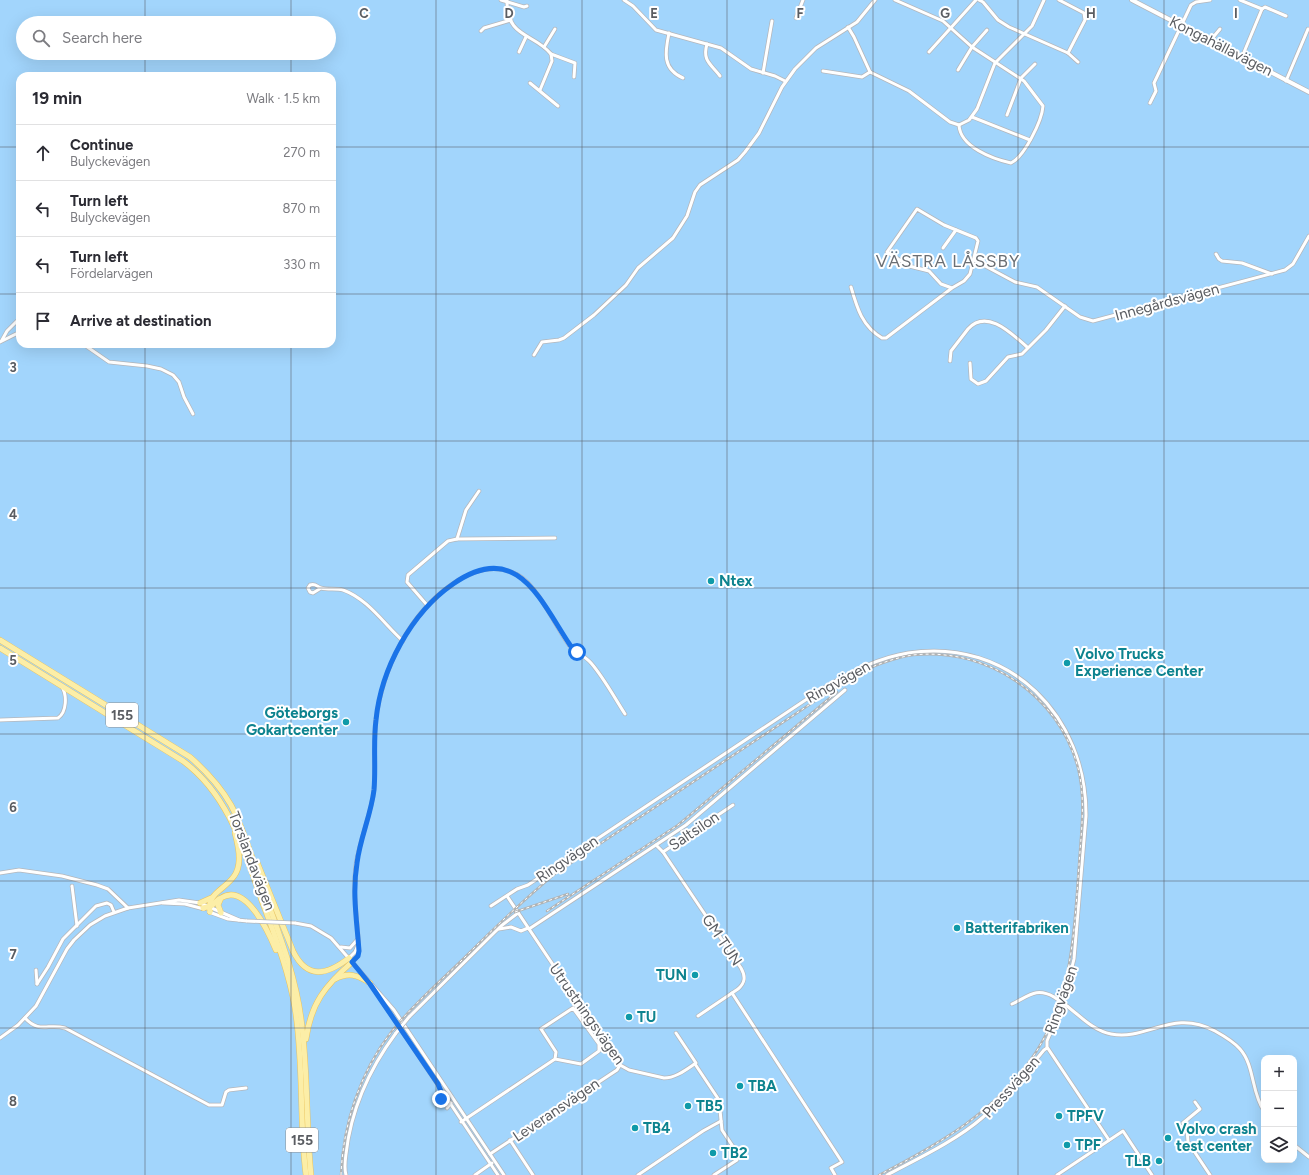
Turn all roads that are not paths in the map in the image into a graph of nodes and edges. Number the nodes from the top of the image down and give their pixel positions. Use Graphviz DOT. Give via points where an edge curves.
graph roads {
  1 [pos="501,0"];
  2 [pos="624,0"];
  3 [pos="803,0"];
  4 [pos="875,0"];
  5 [pos="895,0"];
  6 [pos="977,0"];
  7 [pos="1044,0"];
  8 [pos="1059,0"];
  9 [pos="1132,0"];
  10 [pos="1210,0"];
  11 [pos="1240,0"];
  12 [pos="507,1"];
  13 [pos="901,1"];
  14 [pos="527,6"];
  15 [pos="1262,9"];
  16 [pos="1286,16"];
  17 [pos="796,18"];
  18 [pos="511,20"];
  19 [pos="772,21"];
  20 [pos="1180,25"];
  21 [pos="949,27"];
  22 [pos="848,28"];
  23 [pos="1220,28"];
  24 [pos="555,29"];
  25 [pos="1308,29"];
  26 [pos="987,30"];
  27 [pos="481,31"];
  28 [pos="1025,33"];
  29 [pos="669,34"];
  30 [pos="526,36"];
  31 [pos="1210,41"];
  32 [pos="707,44"];
  33 [pos="544,47"];
  34 [pos="972,47"];
  35 [pos="519,52"];
  36 [pos="929,52"];
  37 [pos="1068,53"];
  38 [pos="551,54"];
  39 [pos="1242,57"];
  40 [pos="1078,62"];
  41 [pos="995,64"];
  42 [pos="1035,64"];
  43 [pos="958,70"];
  44 [pos="823,71"];
  45 [pos="870,72"];
  46 [pos="763,73"];
  47 [pos="720,76"];
  48 [pos="574,77"];
  49 [pos="683,78"];
  50 [pos="1021,78"];
  51 [pos="1286,80"];
  52 [pos="785,81"];
  53 [pos="530,84"];
  54 [pos="540,90"];
  55 [pos="1309,92"];
  56 [pos="1150,103"];
  57 [pos="558,106"];
  58 [pos="1007,115"];
  59 [pos="972,117"];
  60 [pos="959,125"];
  61 [pos="1030,140"];
  62 [pos="956,230"];
  63 [pos="1309,236"];
  64 [pos="943,248"];
  65 [pos="1216,254"];
  66 [pos="974,260"];
  67 [pos="1272,274"];
  68 [pos="851,287"];
  69 [pos="952,288"];
  70 [pos="1065,306"];
  71 [pos="16,322"];
  72 [pos="16,334"];
  73 [pos="1,341"];
  74 [pos="1027,347"];
  75 [pos="89,348"];
  76 [pos="534,355"];
  77 [pos="950,361"];
  78 [pos="970,363"];
  79 [pos="193,414"];
  80 [pos="479,491"];
  81 [pos="555,538"];
  82 [pos="457,539"];
  83 [pos="321,588"];
  84 [pos="427,605"];
  85 [pos="0,640"];
  86 [pos="403,641"];
  87 [pos="0,648"];
  88 [pos="61,685"];
  89 [pos="845,690"];
  90 [pos="75,694"];
  91 [pos="65,699"];
  92 [pos="625,714"];
  93 [pos="0,720"];
  94 [pos="733,805"];
  95 [pos="231,806"];
  96 [pos="229,817"];
  97 [pos="656,845"];
  98 [pos="663,852"];
  99 [pos="0,873"];
  100 [pos="72,886"];
  101 [pos="507,896"];
  102 [pos="212,898"];
  103 [pos="219,900"];
  104 [pos="155,903"];
  105 [pos="490,906"];
  106 [pos="128,908"];
  107 [pos="206,908"];
  108 [pos="114,912"];
  109 [pos="221,913"];
  110 [pos="518,913"];
  111 [pos="239,920"];
  112 [pos="77,926"];
  113 [pos="499,929"];
  114 [pos="528,929"];
  115 [pos="357,940"];
  116 [pos="339,946"];
  117 [pos="350,960"];
  118 [pos="36,970"];
  119 [pos="331,982"];
  120 [pos="370,984"];
  121 [pos="732,993"];
  122 [pos="1012,1004"];
  123 [pos="698,1016"];
  124 [pos="25,1018"];
  125 [pos="676,1033"];
  126 [pos="0,1038"];
  127 [pos="298,1038"];
  128 [pos="1047,1041"];
  129 [pos="1047,1048"];
  130 [pos="555,1059"];
  131 [pos="304,1061"];
  132 [pos="696,1064"];
  133 [pos="620,1065"];
  134 [pos="438,1084"];
  135 [pos="246,1088"];
  136 [pos="449,1091"];
  137 [pos="451,1098"];
  138 [pos="441,1099"];
  139 [pos="1195,1102"];
  140 [pos="451,1103"];
  141 [pos="1261,1105"];
  142 [pos="455,1110"];
  143 [pos="464,1120"];
  144 [pos="721,1121"];
  145 [pos="510,1140"];
  146 [pos="1109,1140"];
  147 [pos="1297,1147"];
  148 [pos="490,1154"];
  149 [pos="1309,1157"];
  150 [pos="492,1163"];
  151 [pos="306,1175"];
  152 [pos="311,1175"];
  153 [pos="346,1175"];
  154 [pos="475,1175"];
  155 [pos="498,1175"];
  156 [pos="504,1175"];
  157 [pos="533,1175"];
  158 [pos="638,1175"];
  159 [pos="714,1175"];
  160 [pos="835,1175"];
  161 [pos="887,1175"];
  162 [pos="1057,1175"];
  163 [pos="1152,1175"];
  164 [pos="1210,1175"];
  1 -- 12 [label="street"];
  2 -- 29 [label="street" via="633,6 652,28"];
  3 -- 17 [label="street"];
  4 -- 22 [label="street" via="862,17"];
  5 -- 13 [label="street"];
  6 -- 21 [label="street"];
  6 -- 28 [label="street" via="988,6 999,20 1009,27"];
  7 -- 28 [label="street" via="1032,26"];
  8 -- 37 [label="street" via="1086,16"];
  9 -- 20 [label="street, Kongahällavägen"];
  10 -- 20 [label="street" via="1191,5"];
  11 -- 15 [label="street"];
  12 -- 14 [label="street"];
  12 -- 18 [label="street"];
  13 -- 21 [label="street"];
  15 -- 16 [label="street" via="1265,7"];
  15 -- 39 [label="street"];
  18 -- 27 [label="street"];
  18 -- 30 [label="street"];
  19 -- 46 [label="street"];
  20 -- 31 [label="street, Kongahällavägen"];
  20 -- 56 [label="street" via="1154,83 1156,91"];
  21 -- 34 [label="street"];
  21 -- 36 [label="street"];
  22 -- 45 [label="street"];
  22 -- 52 [label="street" via="816,48"];
  23 -- 31 [label="street"];
  24 -- 33 [label="street"];
  25 -- 51 [label="street"];
  26 -- 34 [label="street"];
  28 -- 37 [label="street"];
  28 -- 41 [label="street"];
  29 -- 32 [label="street"];
  29 -- 49 [label="street" via="666,62 677,76"];
  30 -- 33 [label="street"];
  30 -- 35 [label="street"];
  31 -- 39 [label="street, Kongahällavägen"];
  32 -- 46 [label="street" via="721,48 751,70"];
  32 -- 47 [label="street" via="706,60"];
  33 -- 38 [label="street"];
  34 -- 41 [label="street"];
  34 -- 43 [label="street"];
  37 -- 40 [label="street"];
  38 -- 48 [label="street" via="575,62"];
  38 -- 54 [label="street" via="552,61"];
  39 -- 51 [label="street, Kongahällavägen"];
  41 -- 50 [label="street"];
  41 -- 59 [label="street" via="979,106"];
  42 -- 50 [label="street"];
  44 -- 45 [label="street" via="862,77"];
  45 -- 60 [label="street" via="909,91 949,122"];
  46 -- 52 [label="street"];
  50 -- 58 [label="street"];
  50 -- 61 [label="street" via="1043,106"];
  51 -- 55 [label="street, Kongahällavägen"];
  52 -- 76 [label="street" via="758,133 745,152 738,160 700,185 695,192 687,216 673,238 638,268 626,285 595,315 564,338 542,342"];
  53 -- 54 [label="street"];
  54 -- 57 [label="street"];
  59 -- 60 [label="street"];
  59 -- 61 [label="street"];
  60 -- 61 [label="street" via="960,131 972,148 1009,163 1015,161"];
  62 -- 64 [label="street"];
  62 -- 66 [label="street" via="978,241"];
  62 -- 69 [label="street" via="918,209 886,252 909,266 929,272 941,284"];
  63 -- 67 [label="street, Innegårdsvägen" via="1290,267"];
  65 -- 67 [label="street, Innegårdsvägen" via="1219,259 1242,263"];
  66 -- 69 [label="street" via="967,279"];
  66 -- 70 [label="street, Innegårdsvägen" via="1015,282 1037,288"];
  67 -- 70 [label="street, Innegårdsvägen" via="1095,320 1082,319"];
  68 -- 69 [label="street" via="861,318 882,338 889,336"];
  70 -- 74 [label="street" via="1046,330"];
  71 -- 73 [label="street"];
  72 -- 73 [label="street"];
  74 -- 77 [label="street" via="998,324 985,321 968,329 951,351"];
  74 -- 78 [label="street" via="1019,355 1002,361 982,383 978,384 971,379"];
  75 -- 79 [label="street" via="109,362 147,366 168,372 179,382"];
  80 -- 82 [label="street" via="466,510"];
  81 -- 82 [label="street"];
  82 -- 84 [label="street" via="448,541 408,575 407,582"];
  83 -- 86 [label="street" via="351,594 365,603"];
  84 -- 86 [label="street"];
  84 -- 92 [label="street" via="456,581 480,570 500,569 518,575 529,584 570,645 592,664"];
  85 -- 95 [label="main road, Torslandavägen / 155" via="190,757 209,774"];
  86 -- 115 [label="street" via="387,677 376,719 374,789 355,878"];
  87 -- 88 [label="main road, Torslandavägen / 155"];
  88 -- 90 [label="main road, Torslandavägen / 155"];
  88 -- 91 [label="street"];
  89 -- 97 [label="street" via="686,825"];
  90 -- 91 [label="street"];
  90 -- 96 [label="main road, Torslandavägen / 155" via="188,764 209,786"];
  91 -- 93 [label="street" via="63,714 57,718"];
  94 -- 98 [label="street, Saltsilon"];
  95 -- 117 [label="main road" via="238,815 298,960 309,969 323,972"];
  95 -- 131 [label="main road, Torslandavägen / 155" via="249,848 293,976 302,1027"];
  96 -- 102 [label="main road" via="238,848 237,869 233,878"];
  96 -- 127 [label="main road, Torslandavägen / 155" via="242,844 285,968 295,1008"];
  97 -- 98 [label="street, Saltsilon"];
  97 -- 114 [label="street"];
  98 -- 121 [label="street, GM TUN" via="743,972 745,977 742,985"];
  99 -- 106 [label="street" via="19,870 97,884 108,889"];
  100 -- 112 [label="street"];
  101 -- 105 [label="street, Ringvägen"];
  101 -- 110 [label="street"];
  101 -- 128 [label="street, Ringvägen" via="528,885 851,673 880,660 908,653 938,651 969,656 1006,670 1043,699 1067,731 1083,775 1086,816 1074,959 1065,998"];
  102 -- 107 [label="main road"];
  102 -- 107 [label="main road"];
  103 -- 107 [label="main road"];
  103 -- 109 [label="main road" via="218,907"];
  103 -- 127 [label="main road" via="226,895 239,896 250,904 258,915 281,963"];
  104 -- 106 [label="street"];
  104 -- 107 [label="street"];
  104 -- 107 [label="street" via="179,900"];
  106 -- 108 [label="street"];
  107 -- 109 [label="street"];
  107 -- 111 [label="street" via="228,920"];
  108 -- 112 [label="street" via="109,904 102,903"];
  108 -- 124 [label="street" via="90,925 74,940 36,1006"];
  109 -- 111 [label="street"];
  110 -- 113 [label="street"];
  110 -- 114 [label="street, Utrustningsvägen"];
  111 -- 116 [label="street, bridge" via="295,923 317,928"];
  112 -- 118 [label="street" via="60,942 37,984"];
  113 -- 114 [label="street"];
  113 -- 153 [label="street, bridge" via="409,1017 374,1066 360,1100 347,1144"];
  114 -- 133 [label="street, Utrustningsvägen"];
  115 -- 116 [label="street" via="350,948"];
  115 -- 117 [label="street" via="356,950"];
  116 -- 117 [label="street"];
  117 -- 119 [label="main road"];
  117 -- 120 [label="street"];
  119 -- 120 [label="main road" via="351,974"];
  119 -- 131 [label="main road" via="318,998 309,1022"];
  120 -- 134 [label="street"];
  120 -- 136 [label="street" via="394,1010"];
  121 -- 123 [label="street, GM TUN"];
  121 -- 160 [label="street" via="842,1162 831,1168"];
  122 -- 141 [label="street, bridge" via="1043,992 1110,1034 1129,1034 1182,1022 1195,1023 1213,1030 1228,1038 1243,1053"];
  124 -- 126 [label="street"];
  124 -- 135 [label="street" via="40,1028 65,1028 209,1105 222,1105 226,1092"];
  125 -- 132 [label="street"];
  127 -- 151 [label="main road, Torslandavägen / 155"];
  128 -- 129 [label="street, Pressvägen"];
  129 -- 146 [label="street, Pressvägen"];
  129 -- 161 [label="street, Pressvägen" via="1009,1093 981,1120"];
  130 -- 130 [label="street" via="581,1064 599,1051 599,1044 573,1008 541,1028 556,1052"];
  130 -- 143 [label="street"];
  131 -- 152 [label="main road, Torslandavägen / 155"];
  132 -- 133 [label="street, Utrustningsvägen" via="670,1078 628,1070"];
  132 -- 144 [label="street" via="719,1100"];
  133 -- 145 [label="street, Leveransvägen" via="617,1070"];
  134 -- 138 [label="street"];
  134 -- 140 [label="street"];
  136 -- 137 [label="street"];
  136 -- 143 [label="street"];
  137 -- 140 [label="street"];
  137 -- 143 [label="street"];
  139 -- 164 [label="street" via="1200,1109 1183,1124 1188,1142"];
  140 -- 142 [label="street"];
  140 -- 142 [label="street" via="447,1108"];
  142 -- 143 [label="street"];
  142 -- 143 [label="street"];
  143 -- 148 [label="street"];
  143 -- 150 [label="street"];
  144 -- 158 [label="street"];
  144 -- 159 [label="street" via="722,1130 739,1157"];
  145 -- 148 [label="street, Leveransvägen"];
  145 -- 157 [label="street"];
  146 -- 162 [label="street"];
  146 -- 163 [label="street" via="1123,1131"];
  147 -- 149 [label="street"];
  148 -- 150 [label="street"];
  150 -- 154 [label="street"];
  150 -- 155 [label="street"];
  150 -- 156 [label="street"];
}
